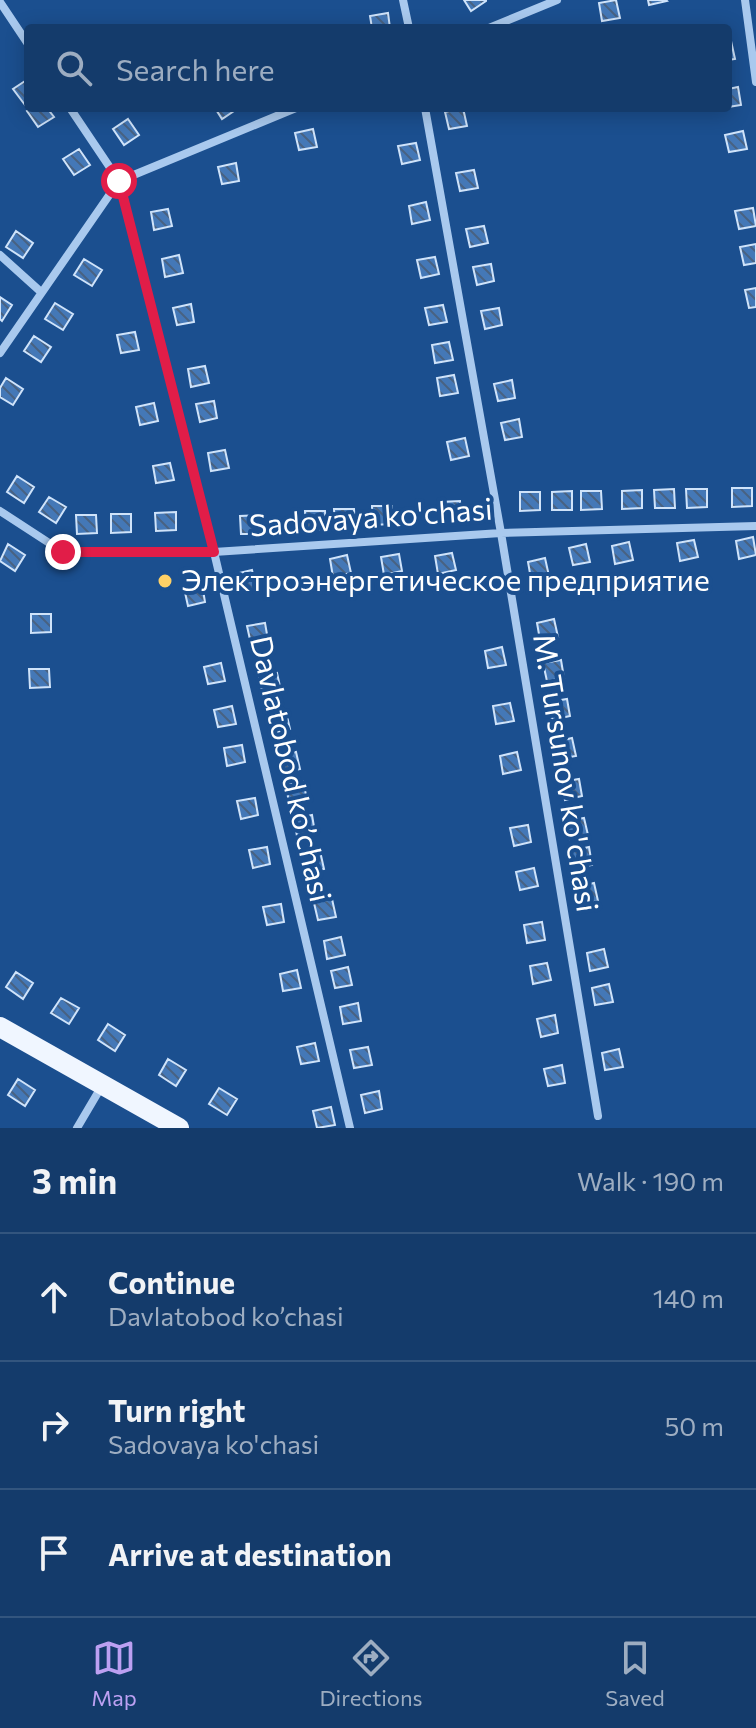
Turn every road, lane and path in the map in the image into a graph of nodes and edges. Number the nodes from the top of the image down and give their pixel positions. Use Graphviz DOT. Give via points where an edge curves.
graph roads {
  1 [pos="403,0"];
  2 [pos="557,0"];
  3 [pos="745,0"];
  4 [pos="0,2"];
  5 [pos="408,24"];
  6 [pos="499,24"];
  7 [pos="24,38"];
  8 [pos="756,82"];
  9 [pos="73,112"];
  10 [pos="286,112"];
  11 [pos="426,112"];
  12 [pos="119,181"];
  13 [pos="0,255"];
  14 [pos="41,292"];
  15 [pos="0,353"];
  16 [pos="0,511"];
  17 [pos="756,526"];
  18 [pos="501,533"];
  19 [pos="214,552"];
  20 [pos="0,1027"];
  21 [pos="103,1084"];
  22 [pos="598,1116"];
  23 [pos="77,1128"];
  24 [pos="179,1128"];
  25 [pos="350,1128"];
  1 -- 5 [label="street"];
  2 -- 6 [label="street"];
  3 -- 8 [label="street"];
  4 -- 7 [label="street"];
  9 -- 12 [label="street, Davlatobod ko’chasi"];
  10 -- 12 [label="street"];
  11 -- 18 [label="street, M. Tursunov ko'chasi"];
  12 -- 14 [label="street"];
  12 -- 19 [label="street, Davlatobod ko’chasi"];
  13 -- 14 [label="street"];
  14 -- 15 [label="street"];
  16 -- 19 [label="street, Sadovaya ko'chasi" via="63,552"];
  17 -- 18 [label="street, Sadovaya ko'chasi"];
  18 -- 19 [label="street, Sadovaya ko'chasi"];
  18 -- 22 [label="street, M. Tursunov ko'chasi"];
  19 -- 25 [label="street, Davlatobod ko’chasi"];
  20 -- 21 [label="main road"];
  21 -- 23 [label="street"];
  21 -- 24 [label="main road"];
}
